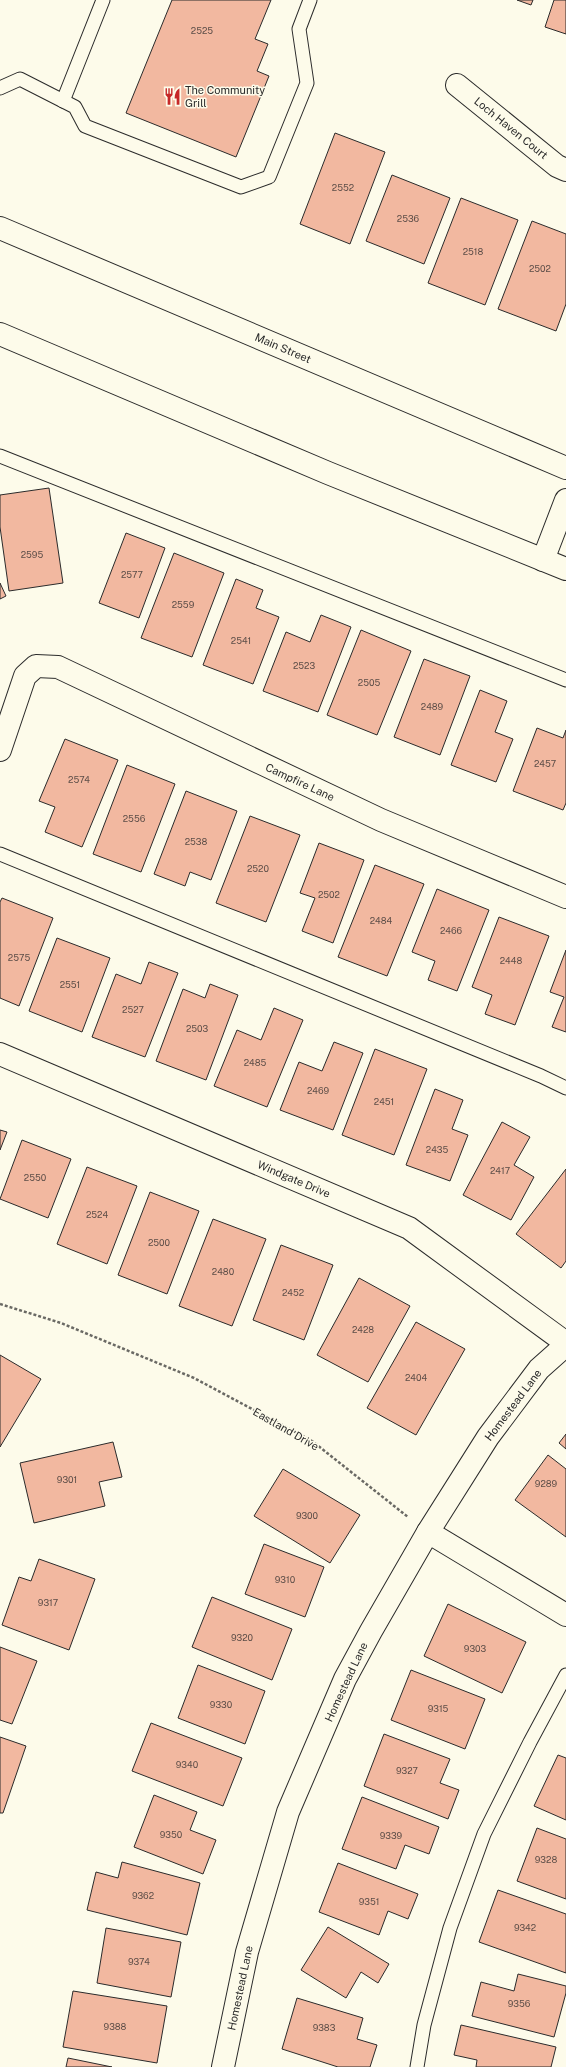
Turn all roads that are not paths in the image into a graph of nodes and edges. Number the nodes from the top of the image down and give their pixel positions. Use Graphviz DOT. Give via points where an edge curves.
graph roads {
  1 [pos="103,0"];
  2 [pos="310,0"];
  3 [pos="457,84"];
  4 [pos="0,88"];
  5 [pos="63,101"];
  6 [pos="566,170"];
  7 [pos="0,228"];
  8 [pos="0,334"];
  9 [pos="0,456"];
  10 [pos="566,468"];
  11 [pos="566,500"];
  12 [pos="543,560"];
  13 [pos="566,569"];
  14 [pos="566,680"];
  15 [pos="0,750"];
  16 [pos="0,854"];
  17 [pos="566,897"];
  18 [pos="0,1054"];
  19 [pos="566,1088"];
  20 [pos="566,1344"];
  21 [pos="428,1532"];
  22 [pos="566,1615"];
  23 [pos="566,1675"];
  24 [pos="223,2067"];
  25 [pos="417,2067"];
  1 -- 5 [label="lane"];
  2 -- 5 [label="lane" via="299,29 307,83 269,177 241,187 84,126 75,107"];
  3 -- 6 [label="street, Loch Haven Court" via="557,166"];
  4 -- 5 [label="lane" via="20,79"];
  7 -- 10 [label="street, Main Street"];
  8 -- 12 [label="street" via="328,473"];
  9 -- 14 [label="lane"];
  11 -- 12 [label="street"];
  12 -- 13 [label="street"];
  15 -- 17 [label="street, Campfire Lane" via="25,676 36,666 58,667 381,820"];
  16 -- 19 [label="lane"];
  18 -- 20 [label="street, Windgate Drive" via="410,1228"];
  20 -- 21 [label="street, Homestead Lane" via="539,1369 488,1437"];
  21 -- 22 [label="street"];
  21 -- 24 [label="street, Homestead Lane" via="345,1680 288,1812 247,1952"];
  23 -- 25 [label="lane" via="484,1834 450,1928 424,2025"];
}
